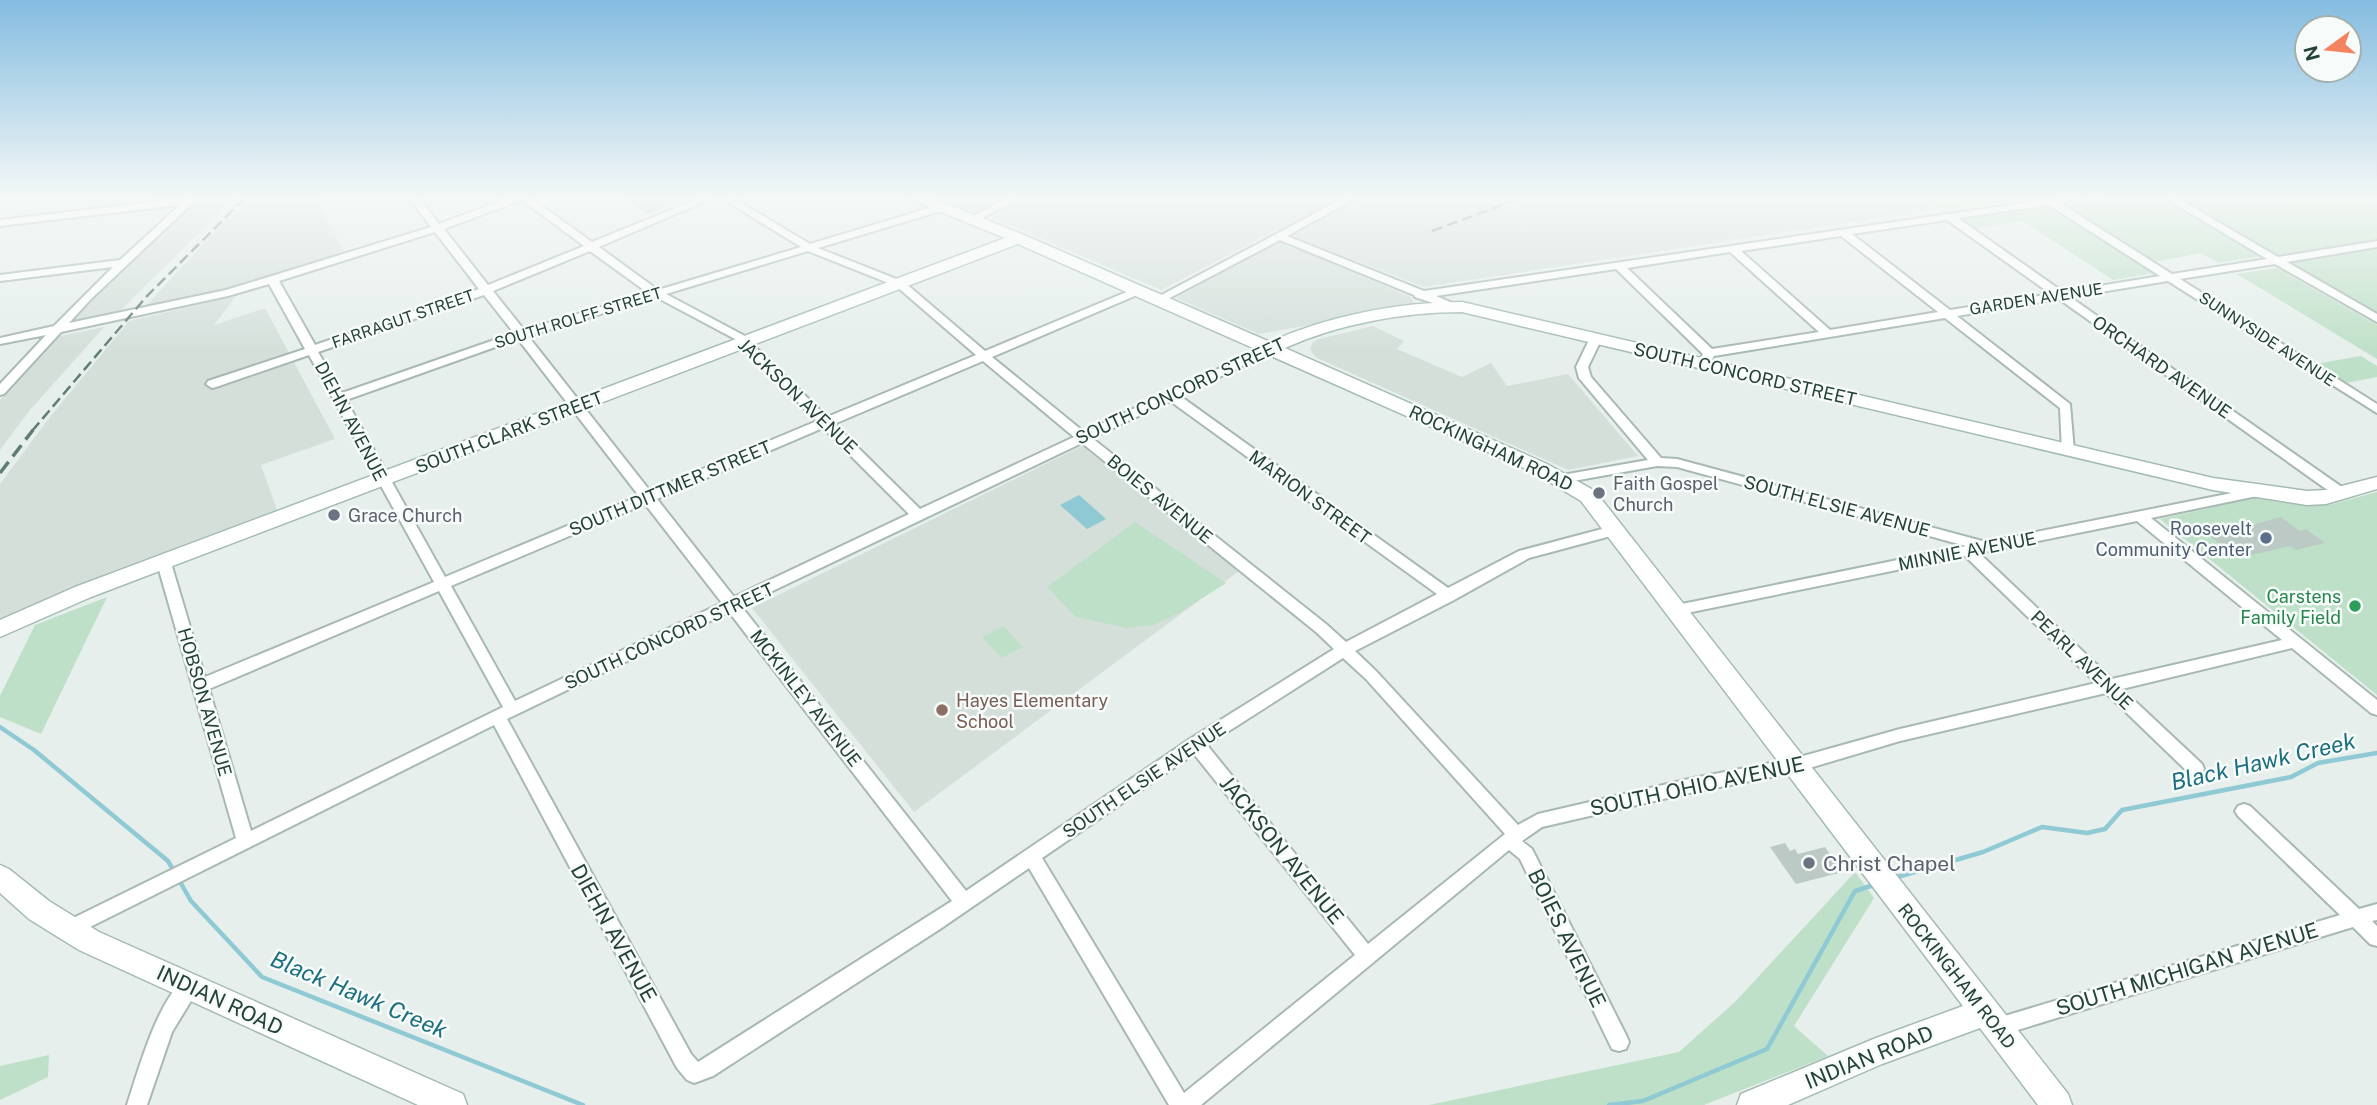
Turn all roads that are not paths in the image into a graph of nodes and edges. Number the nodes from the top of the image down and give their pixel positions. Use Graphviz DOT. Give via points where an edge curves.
graph roads {
  1 [pos="1733,249"];
  2 [pos="137,250"];
  3 [pos="368,250"];
  4 [pos="454,250"];
  5 [pos="584,250"];
  6 [pos="598,250"];
  7 [pos="796,250"];
  8 [pos="816,250"];
  9 [pos="987,250"];
  10 [pos="1048,250"];
  11 [pos="1253,250"];
  12 [pos="1311,250"];
  13 [pos="1729,250"];
  14 [pos="1865,250"];
  15 [pos="1995,250"];
  16 [pos="2128,250"];
  17 [pos="2258,250"];
  18 [pos="2342,250"];
  19 [pos="2276,260"];
  20 [pos="122,263"];
  21 [pos="1618,265"];
  22 [pos="2171,277"];
  23 [pos="0,278"];
  24 [pos="272,279"];
  25 [pos="900,284"];
  26 [pos="485,290"];
  27 [pos="1140,290"];
  28 [pos="658,294"];
  29 [pos="1419,295"];
  30 [pos="2060,295"];
  31 [pos="1160,299"];
  32 [pos="1451,306"];
  33 [pos="1945,313"];
  34 [pos="2377,319"];
  35 [pos="54,332"];
  36 [pos="1828,334"];
  37 [pos="520,335"];
  38 [pos="1596,338"];
  39 [pos="0,341"];
  40 [pos="745,343"];
  41 [pos="1271,348"];
  42 [pos="313,349"];
  43 [pos="984,355"];
  44 [pos="1706,359"];
  45 [pos="21,368"];
  46 [pos="0,374"];
  47 [pos="212,384"];
  48 [pos="0,391"];
  49 [pos="1172,396"];
  50 [pos="339,398"];
  51 [pos="576,406"];
  52 [pos="2377,409"];
  53 [pos="828,423"];
  54 [pos="1083,437"];
  55 [pos="2068,451"];
  56 [pos="1657,462"];
  57 [pos="1562,479"];
  58 [pos="383,480"];
  59 [pos="2377,483"];
  60 [pos="2257,492"];
  61 [pos="2341,493"];
  62 [pos="648,496"];
  63 [pos="2140,516"];
  64 [pos="920,517"];
  65 [pos="1617,530"];
  66 [pos="1987,548"];
  67 [pos="1968,551"];
  68 [pos="164,563"];
  69 [pos="442,584"];
  70 [pos="1449,596"];
  71 [pos="735,606"];
  72 [pos="1677,610"];
  73 [pos="0,629"];
  74 [pos="2296,642"];
  75 [pos="1344,650"];
  76 [pos="200,686"];
  77 [pos="2111,687"];
  78 [pos="2377,709"];
  79 [pos="505,713"];
  80 [pos="1196,744"];
  81 [pos="1796,765"];
  82 [pos="2196,769"];
  83 [pos="2244,811"];
  84 [pos="1513,837"];
  85 [pos="246,842"];
  86 [pos="1031,855"];
  87 [pos="0,877"];
  88 [pos="964,902"];
  89 [pos="2377,912"];
  90 [pos="2356,918"];
  91 [pos="68,930"];
  92 [pos="2377,938"];
  93 [pos="1367,956"];
  94 [pos="190,986"];
  95 [pos="1992,1019"];
  96 [pos="1619,1041"];
  97 [pos="694,1073"];
  98 [pos="137,1105"];
  99 [pos="452,1105"];
  100 [pos="1183,1105"];
  101 [pos="1752,1105"];
  102 [pos="2057,1105"];
  1 -- 36 [label="street"];
  2 -- 20 [label="street"];
  3 -- 24 [label="street"];
  4 -- 26 [label="street, MCKINLEY AVENUE"];
  5 -- 26 [label="street, FARRAGUT STREET"];
  6 -- 28 [label="street, JACKSON AVENUE"];
  7 -- 28 [label="street, SOUTH ROLFF STREET"];
  8 -- 25 [label="street, BOIES AVENUE"];
  9 -- 25 [label="street, SOUTH CLARK STREET"];
  10 -- 27 [label="street, ROCKINGHAM ROAD"];
  11 -- 31 [label="street"];
  12 -- 29 [label="street"];
  13 -- 21 [label="street"];
  14 -- 33 [label="street"];
  15 -- 30 [label="street, ORCHARD AVENUE"];
  16 -- 22 [label="street, SUNNYSIDE AVENUE"];
  17 -- 19 [label="street"];
  18 -- 19 [label="street, GARDEN AVENUE"];
  19 -- 22 [label="street, GARDEN AVENUE"];
  19 -- 34 [label="street"];
  20 -- 23 [label="street"];
  20 -- 35 [label="street"];
  21 -- 29 [label="street"];
  21 -- 44 [label="street"];
  22 -- 30 [label="street, GARDEN AVENUE"];
  22 -- 52 [label="street, SUNNYSIDE AVENUE"];
  24 -- 35 [label="street"];
  24 -- 42 [label="street, DIEHN AVENUE"];
  25 -- 40 [label="street, SOUTH CLARK STREET"];
  25 -- 43 [label="street, BOIES AVENUE"];
  26 -- 37 [label="street, MCKINLEY AVENUE"];
  26 -- 42 [label="street, FARRAGUT STREET"];
  27 -- 31 [label="street, ROCKINGHAM ROAD"];
  27 -- 43 [label="street, SOUTH DITTMER STREET"];
  28 -- 37 [label="street, SOUTH ROLFF STREET"];
  28 -- 40 [label="street, JACKSON AVENUE"];
  29 -- 32 [label="street"];
  30 -- 33 [label="street, GARDEN AVENUE"];
  30 -- 61 [label="street, ORCHARD AVENUE"];
  31 -- 41 [label="street, ROCKINGHAM ROAD"];
  32 -- 38 [label="street, SOUTH CONCORD STREET"];
  32 -- 41 [label="street, SOUTH CONCORD STREET" via="1315,331"];
  33 -- 36 [label="street, GARDEN AVENUE"];
  33 -- 55 [label="street" via="2066,407"];
  35 -- 39 [label="street"];
  35 -- 45 [label="street"];
  36 -- 44 [label="street, GARDEN AVENUE"];
  37 -- 50 [label="street, SOUTH ROLFF STREET"];
  37 -- 51 [label="street, MCKINLEY AVENUE"];
  38 -- 44 [label="street, SOUTH CONCORD STREET"];
  38 -- 56 [label="street" via="1582,367 1585,378"];
  40 -- 51 [label="street, SOUTH CLARK STREET"];
  40 -- 53 [label="street, JACKSON AVENUE"];
  41 -- 49 [label="street, SOUTH CONCORD STREET"];
  41 -- 57 [label="street, ROCKINGHAM ROAD"];
  42 -- 47 [label="street, FARRAGUT STREET"];
  42 -- 50 [label="street, DIEHN AVENUE"];
  43 -- 53 [label="street, SOUTH DITTMER STREET"];
  43 -- 54 [label="street, BOIES AVENUE"];
  44 -- 55 [label="street, SOUTH CONCORD STREET"];
  45 -- 46 [label="street"];
  45 -- 48 [label="street"];
  49 -- 54 [label="street, SOUTH CONCORD STREET"];
  49 -- 70 [label="street, MARION STREET"];
  50 -- 58 [label="street, DIEHN AVENUE"];
  51 -- 58 [label="street, SOUTH CLARK STREET"];
  51 -- 62 [label="street, MCKINLEY AVENUE"];
  53 -- 62 [label="street, SOUTH DITTMER STREET"];
  53 -- 64 [label="street, JACKSON AVENUE"];
  54 -- 64 [label="street, SOUTH CONCORD STREET"];
  54 -- 75 [label="street, BOIES AVENUE"];
  55 -- 60 [label="street, SOUTH CONCORD STREET"];
  56 -- 57 [label="street, SOUTH ELSIE AVENUE"];
  56 -- 66 [label="street, SOUTH ELSIE AVENUE" via="1677,463"];
  57 -- 65 [label="street, ROCKINGHAM ROAD" via="1588,496"];
  58 -- 68 [label="street, SOUTH CLARK STREET"];
  58 -- 69 [label="street, DIEHN AVENUE"];
  59 -- 61 [label="street, SOUTH CONCORD STREET"];
  60 -- 61 [label="street, SOUTH CONCORD STREET" via="2306,498"];
  60 -- 63 [label="street, MINNIE AVENUE"];
  62 -- 69 [label="street, SOUTH DITTMER STREET"];
  62 -- 71 [label="street, MCKINLEY AVENUE"];
  63 -- 66 [label="street, MINNIE AVENUE"];
  63 -- 74 [label="street"];
  64 -- 71 [label="street, SOUTH CONCORD STREET"];
  65 -- 70 [label="street, SOUTH ELSIE AVENUE" via="1524,554"];
  65 -- 72 [label="street, ROCKINGHAM ROAD"];
  66 -- 67 [label="street, MINNIE AVENUE"];
  67 -- 72 [label="street, MINNIE AVENUE"];
  67 -- 77 [label="street, PEARL AVENUE"];
  68 -- 73 [label="street, SOUTH CLARK STREET"];
  68 -- 76 [label="street, HOBSON AVENUE"];
  69 -- 76 [label="street, SOUTH DITTMER STREET"];
  69 -- 79 [label="street, DIEHN AVENUE"];
  70 -- 75 [label="street, SOUTH ELSIE AVENUE"];
  71 -- 79 [label="street, SOUTH CONCORD STREET"];
  71 -- 88 [label="street, MCKINLEY AVENUE"];
  72 -- 81 [label="street, ROCKINGHAM ROAD"];
  74 -- 77 [label="street, SOUTH OHIO AVENUE"];
  74 -- 78 [label="street"];
  75 -- 80 [label="street, SOUTH ELSIE AVENUE"];
  75 -- 84 [label="street, BOIES AVENUE"];
  76 -- 85 [label="street, HOBSON AVENUE"];
  77 -- 81 [label="street, SOUTH OHIO AVENUE" via="1900,735"];
  77 -- 82 [label="street, PEARL AVENUE"];
  79 -- 85 [label="street, SOUTH CONCORD STREET"];
  79 -- 97 [label="street, DIEHN AVENUE" via="677,1049"];
  80 -- 86 [label="street, SOUTH ELSIE AVENUE"];
  80 -- 93 [label="street, JACKSON AVENUE"];
  81 -- 84 [label="street, SOUTH OHIO AVENUE" via="1538,821"];
  81 -- 95 [label="street, ROCKINGHAM ROAD"];
  83 -- 90 [label="street"];
  84 -- 93 [label="street, SOUTH OHIO AVENUE"];
  84 -- 96 [label="street, BOIES AVENUE" via="1526,854"];
  85 -- 91 [label="street, SOUTH CONCORD STREET"];
  86 -- 88 [label="street, SOUTH ELSIE AVENUE"];
  86 -- 100 [label="street"];
  87 -- 91 [label="street, INDIAN ROAD"];
  88 -- 97 [label="street, SOUTH ELSIE AVENUE"];
  89 -- 90 [label="street, SOUTH MICHIGAN AVENUE"];
  90 -- 92 [label="street"];
  90 -- 95 [label="street, SOUTH MICHIGAN AVENUE"];
  91 -- 94 [label="street, INDIAN ROAD"];
  93 -- 100 [label="street, SOUTH OHIO AVENUE"];
  94 -- 98 [label="street" via="166,1018"];
  94 -- 99 [label="street, INDIAN ROAD"];
  95 -- 101 [label="street, INDIAN ROAD" via="1876,1052"];
  95 -- 102 [label="street, ROCKINGHAM ROAD"];
}
